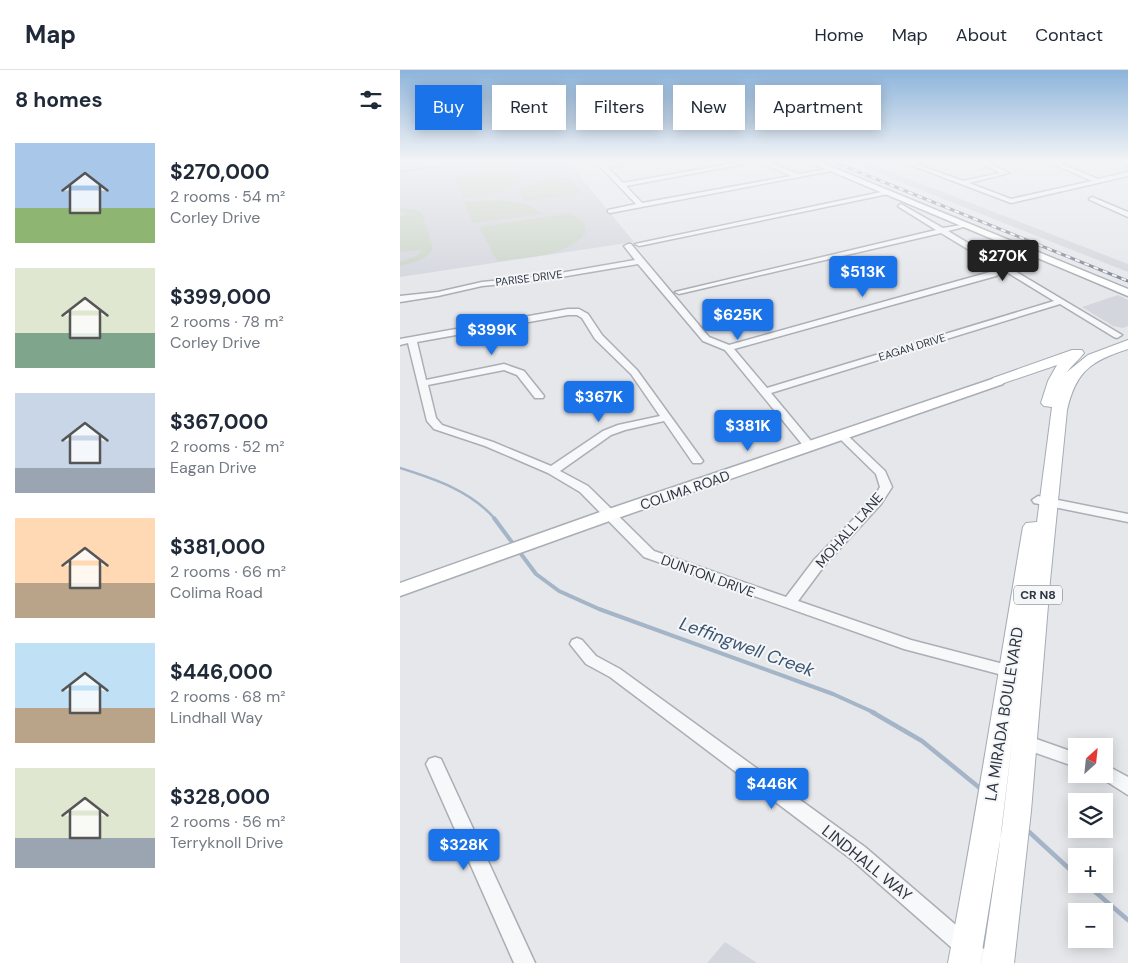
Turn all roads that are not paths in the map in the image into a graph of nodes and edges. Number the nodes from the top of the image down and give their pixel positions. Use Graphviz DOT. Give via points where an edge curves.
graph roads {
  1 [pos="639,204"];
  2 [pos="654,204"];
  3 [pos="834,204"];
  4 [pos="912,204"];
  5 [pos="1103,204"];
  6 [pos="641,206"];
  7 [pos="901,206"];
  8 [pos="610,211"];
  9 [pos="1128,215"];
  10 [pos="965,225"];
  11 [pos="941,230"];
  12 [pos="638,244"];
  13 [pos="628,246"];
  14 [pos="640,261"];
  15 [pos="1004,269"];
  16 [pos="679,292"];
  17 [pos="1128,294"];
  18 [pos="400,299"];
  19 [pos="1059,302"];
  20 [pos="1124,337"];
  21 [pos="406,341"];
  22 [pos="728,348"];
  23 [pos="1081,357"];
  24 [pos="1062,380"];
  25 [pos="998,381"];
  26 [pos="424,382"];
  27 [pos="765,392"];
  28 [pos="539,396"];
  29 [pos="665,418"];
  30 [pos="842,436"];
  31 [pos="810,447"];
  32 [pos="696,461"];
  33 [pos="552,470"];
  34 [pos="1043,501"];
  35 [pos="609,516"];
  36 [pos="1128,518"];
  37 [pos="400,590"];
  38 [pos="788,604"];
  39 [pos="577,644"];
  40 [pos="1010,671"];
  41 [pos="1000,736"];
  42 [pos="1024,742"];
  43 [pos="1068,757"];
  44 [pos="435,764"];
  45 [pos="1113,776"];
  46 [pos="1128,787"];
  47 [pos="1004,811"];
  48 [pos="972,958"];
  49 [pos="525,963"];
  50 [pos="998,963"];
  1 -- 6 [label="street"];
  2 -- 6 [label="street"];
  3 -- 12 [label="street"];
  4 -- 10 [label="main road"];
  5 -- 9 [label="street"];
  6 -- 8 [label="street"];
  7 -- 11 [label="street"];
  10 -- 11 [label="street"];
  10 -- 17 [label="main road"];
  11 -- 15 [label="street"];
  11 -- 16 [label="street"];
  13 -- 14 [label="street"];
  14 -- 18 [label="street, PARISE DRIVE"];
  14 -- 22 [label="street" via="706,339"];
  15 -- 19 [label="street"];
  15 -- 22 [label="street"];
  19 -- 20 [label="street"];
  19 -- 27 [label="street, EAGAN DRIVE"];
  20 -- 23 [label="main road"];
  21 -- 26 [label="street, DUNTON DRIVE"];
  21 -- 29 [label="street" via="579,312 611,352 634,372"];
  22 -- 27 [label="street"];
  23 -- 24 [label="main road, LA MIRADA BOULEVARD / CR N8"];
  23 -- 25 [label="main road"];
  24 -- 25 [label="main road" via="1031,376"];
  24 -- 34 [label="main road, LA MIRADA BOULEVARD / CR N8" via="1063,397"];
  25 -- 30 [label="main road, COLIMA ROAD"];
  26 -- 28 [label="street" via="513,367 520,371"];
  26 -- 33 [label="street, DUNTON DRIVE" via="431,419 438,427"];
  27 -- 31 [label="street"];
  29 -- 32 [label="street"];
  29 -- 33 [label="street" via="606,433"];
  30 -- 31 [label="main road, COLIMA ROAD"];
  30 -- 38 [label="street, MOHALL LANE" via="881,473 886,487 877,501 819,563"];
  31 -- 35 [label="main road, COLIMA ROAD"];
  33 -- 35 [label="street, DUNTON DRIVE" via="594,497"];
  34 -- 36 [label="street"];
  34 -- 40 [label="main road, LA MIRADA BOULEVARD / CR N8"];
  34 -- 42 [label="main road, LA MIRADA BOULEVARD / CR N8" via="1043,550"];
  35 -- 37 [label="main road, COLIMA ROAD"];
  35 -- 38 [label="street, DUNTON DRIVE" via="649,554"];
  38 -- 40 [label="street, DUNTON DRIVE" via="909,644"];
  39 -- 48 [label="street, LINDHALL WAY" via="591,660 615,673 858,853"];
  40 -- 41 [label="main road, LA MIRADA BOULEVARD / CR N8"];
  41 -- 42 [label="street"];
  41 -- 47 [label="main road, LA MIRADA BOULEVARD / CR N8"];
  42 -- 43 [label="street"];
  42 -- 47 [label="main road, LA MIRADA BOULEVARD / CR N8"];
  44 -- 49 [label="street"];
  45 -- 46 [label="street"];
  47 -- 48 [label="main road, LA MIRADA BOULEVARD / CR N8"];
  47 -- 50 [label="main road, LA MIRADA BOULEVARD / CR N8"];
}
